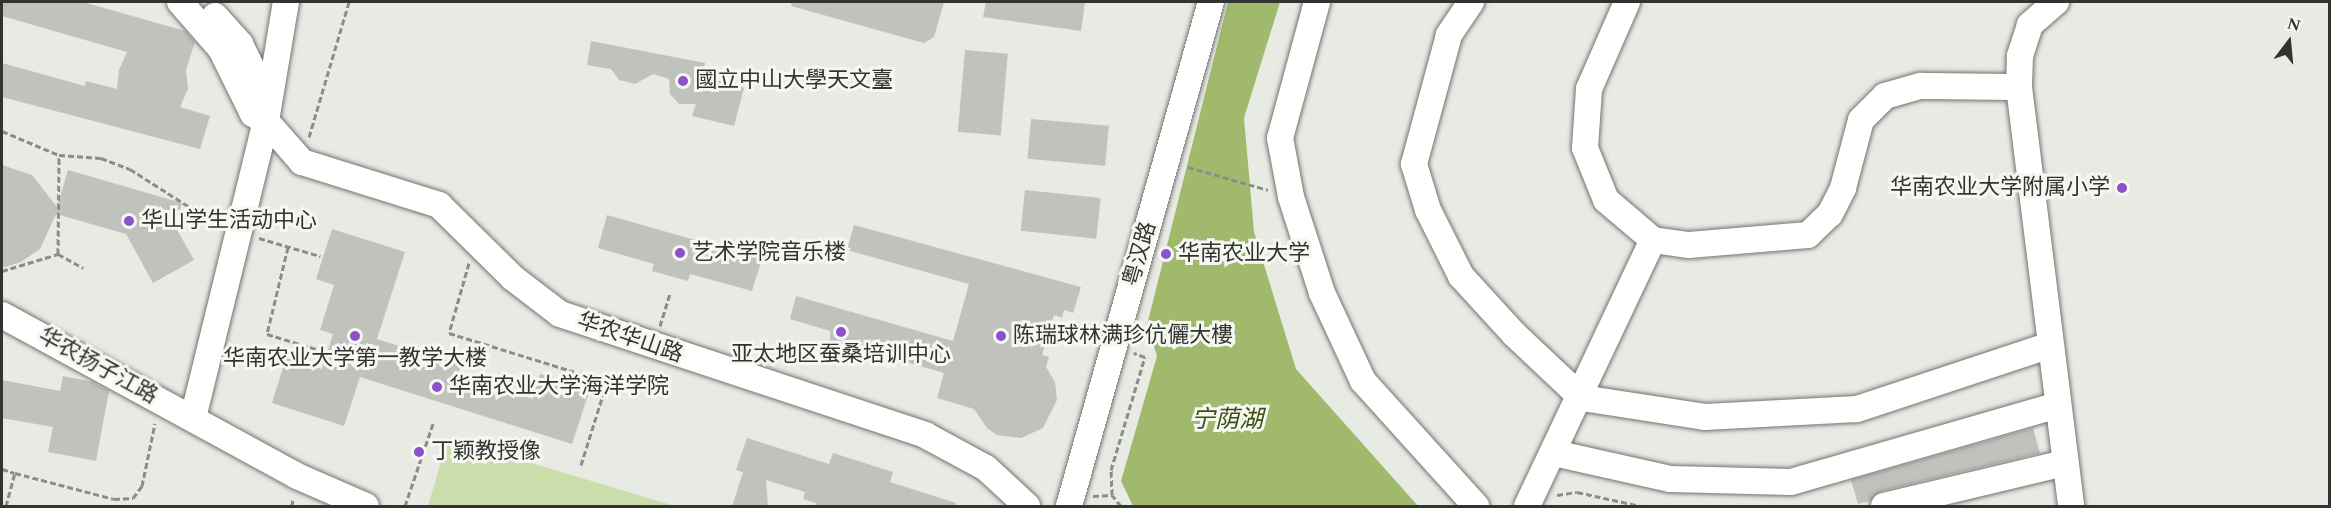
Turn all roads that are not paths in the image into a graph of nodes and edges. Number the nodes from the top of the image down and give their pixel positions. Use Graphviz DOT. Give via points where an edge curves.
graph roads {
  1 [pos="180,2"];
  2 [pos="202,2"];
  3 [pos="286,2"];
  4 [pos="1211,2"];
  5 [pos="1317,2"];
  6 [pos="1472,2"];
  7 [pos="1627,2"];
  8 [pos="2056,2"];
  9 [pos="2019,87"];
  10 [pos="266,121"];
  11 [pos="1653,240"];
  12 [pos="2,315"];
  13 [pos="2051,345"];
  14 [pos="1582,398"];
  15 [pos="2058,405"];
  16 [pos="194,418"];
  17 [pos="1554,453"];
  18 [pos="2065,463"];
  19 [pos="366,507"];
  20 [pos="1027,507"];
  21 [pos="1069,507"];
  22 [pos="1476,507"];
  23 [pos="1527,507"];
  24 [pos="1884,507"];
  25 [pos="2071,507"];
  1 -- 10 [label="street" via="221,48 254,114"];
  2 -- 10 [label="street" via="240,44 258,81"];
  3 -- 10 [label="street"];
  4 -- 21 [label="street, 粤汉路"];
  5 -- 22 [label="street" via="1280,138 1291,197 1322,293 1363,381"];
  6 -- 14 [label="street" via="1449,35 1414,164 1428,210 1461,276 1514,334"];
  7 -- 11 [label="street" via="1589,89 1585,148 1606,201"];
  8 -- 9 [label="street" via="2030,25 2020,56"];
  9 -- 11 [label="street" via="1921,86 1885,96 1861,120 1843,188 1830,214 1808,235 1689,245"];
  9 -- 13 [label="street"];
  10 -- 16 [label="street"];
  10 -- 20 [label="street, 华农华山路" via="302,162 440,205 475,241 560,314 926,435 986,468"];
  11 -- 14 [label="street"];
  12 -- 16 [label="street, 华农扬子江路"];
  13 -- 14 [label="street" via="1857,408 1705,417"];
  13 -- 15 [label="street"];
  14 -- 17 [label="street"];
  15 -- 17 [label="street" via="1791,483 1670,479"];
  15 -- 18 [label="street"];
  16 -- 19 [label="street, 华农扬子江路" via="297,476"];
  17 -- 23 [label="street"];
  18 -- 24 [label="street"];
  18 -- 25 [label="street"];
}
